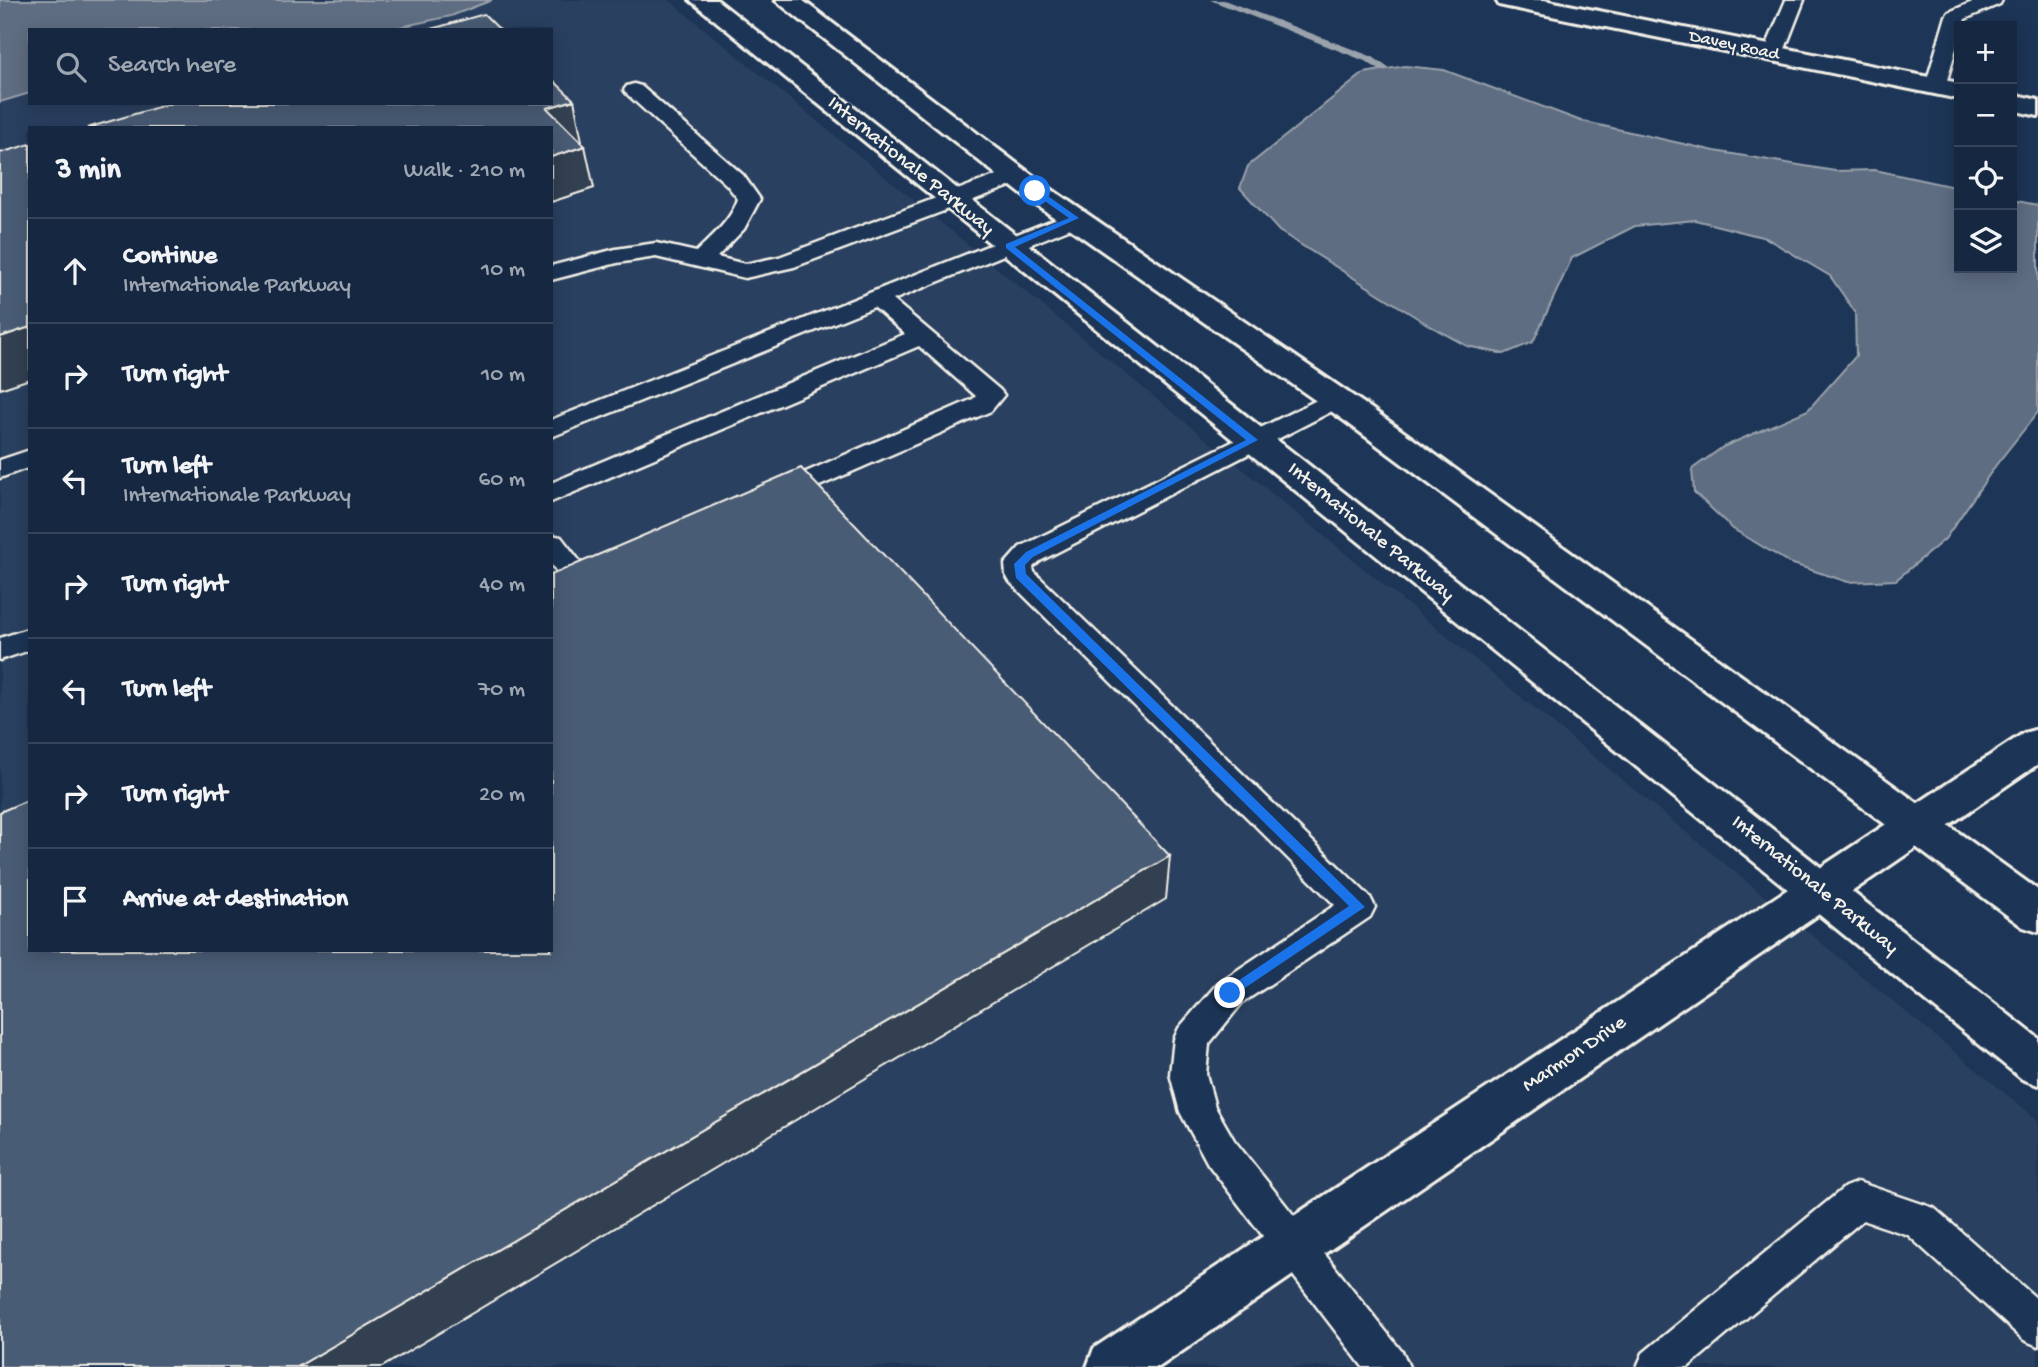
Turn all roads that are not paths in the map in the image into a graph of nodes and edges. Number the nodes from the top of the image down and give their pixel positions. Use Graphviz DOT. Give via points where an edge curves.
graph roads {
  1 [pos="702,0"];
  2 [pos="787,0"];
  3 [pos="1508,0"];
  4 [pos="1795,0"];
  5 [pos="1993,0"];
  6 [pos="1773,54"];
  7 [pos="1947,89"];
  8 [pos="634,90"];
  9 [pos="2017,103"];
  10 [pos="2038,108"];
  11 [pos="1016,176"];
  12 [pos="952,201"];
  13 [pos="1075,218"];
  14 [pos="1009,246"];
  15 [pos="702,259"];
  16 [pos="553,272"];
  17 [pos="877,298"];
  18 [pos="922,336"];
  19 [pos="1335,399"];
  20 [pos="553,428"];
  21 [pos="1253,440"];
  22 [pos="28,459"];
  23 [pos="0,468"];
  24 [pos="553,492"];
  25 [pos="756,504"];
  26 [pos="553,547"];
  27 [pos="617,565"];
  28 [pos="28,639"];
  29 [pos="0,650"];
  30 [pos="2038,744"];
  31 [pos="1918,823"];
  32 [pos="1819,890"];
  33 [pos="2038,914"];
  34 [pos="2038,1065"];
  35 [pos="1292,1246"];
  36 [pos="2038,1326"];
  37 [pos="1113,1367"];
  38 [pos="1389,1367"];
  39 [pos="1657,1367"];
  1 -- 12 [label="street, Internationale Parkway"];
  2 -- 11 [label="street"];
  3 -- 6 [label="street, Davey Road"];
  4 -- 6 [label="lane"];
  5 -- 7 [label="lane" via="1956,16"];
  6 -- 7 [label="street, Davey Road"];
  8 -- 15 [label="lane" via="735,180 749,199 746,210"];
  9 -- 10 [label="street"];
  11 -- 12 [label="lane"];
  11 -- 13 [label="street"];
  12 -- 14 [label="street, Internationale Parkway"];
  12 -- 15 [label="lane" via="786,262 745,271"];
  13 -- 14 [label="lane"];
  13 -- 19 [label="street"];
  14 -- 17 [label="lane"];
  14 -- 21 [label="street, Internationale Parkway"];
  15 -- 16 [label="lane" via="656,250"];
  17 -- 18 [label="lane"];
  17 -- 20 [label="lane"];
  18 -- 24 [label="lane"];
  18 -- 25 [label="lane" via="991,395 982,405"];
  19 -- 21 [label="lane"];
  19 -- 31 [label="street"];
  21 -- 32 [label="street, Internationale Parkway"];
  21 -- 35 [label="lane" via="1030,554 1019,564 1020,575 1358,907 1230,993 1192,1039 1188,1074 1198,1112 1221,1152"];
  22 -- 23 [label="lane"];
  26 -- 27 [label="lane" via="579,582"];
  28 -- 29 [label="lane"];
  30 -- 31 [label="street, Marmon Drive"];
  31 -- 32 [label="street, Marmon Drive"];
  31 -- 33 [label="street"];
  32 -- 34 [label="street, Internationale Parkway"];
  32 -- 35 [label="street, Marmon Drive"];
  35 -- 37 [label="street, Marmon Drive"];
  35 -- 38 [label="lane"];
  36 -- 39 [label="lane" via="1920,1221 1858,1200"];
}
